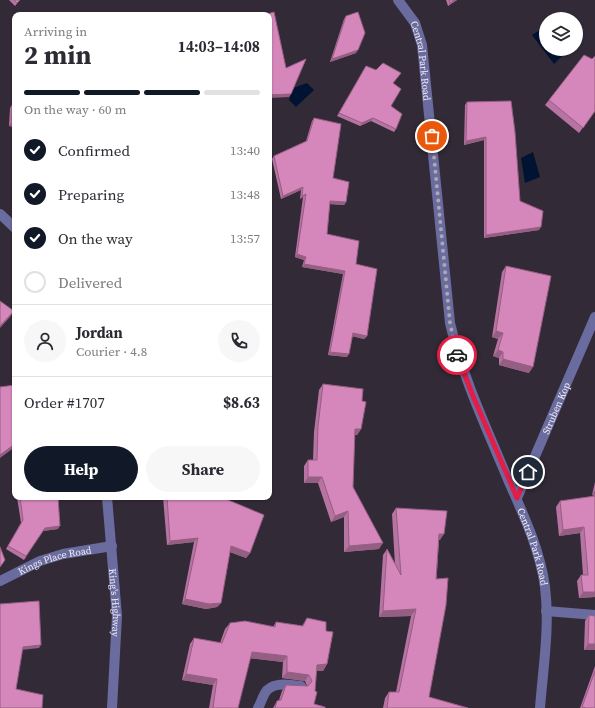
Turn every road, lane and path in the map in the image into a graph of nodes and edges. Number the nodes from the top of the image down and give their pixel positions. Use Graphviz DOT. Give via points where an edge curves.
graph roads {
  1 [pos="398,0"];
  2 [pos="2,219"];
  3 [pos="12,226"];
  4 [pos="595,317"];
  5 [pos="517,498"];
  6 [pos="108,500"];
  7 [pos="112,546"];
  8 [pos="0,581"];
  9 [pos="546,611"];
  10 [pos="595,615"];
  11 [pos="301,686"];
  12 [pos="112,708"];
  13 [pos="258,708"];
  14 [pos="540,708"];
  1 -- 5 [label="street, Central Park Road" via="415,23 423,49 446,289 453,336 460,365"];
  2 -- 3 [label="street"];
  4 -- 5 [label="street, Struben Kop"];
  5 -- 9 [label="street, Central Park Road" via="539,561 545,587"];
  6 -- 7 [label="street, King's Highway"];
  7 -- 8 [label="street, Kings Place Road" via="63,554 40,561"];
  7 -- 12 [label="street, King's Highway" via="117,616"];
  9 -- 10 [label="street"];
  9 -- 14 [label="street, Central Park Road"];
  11 -- 13 [label="street" via="272,686 265,693"];
}
